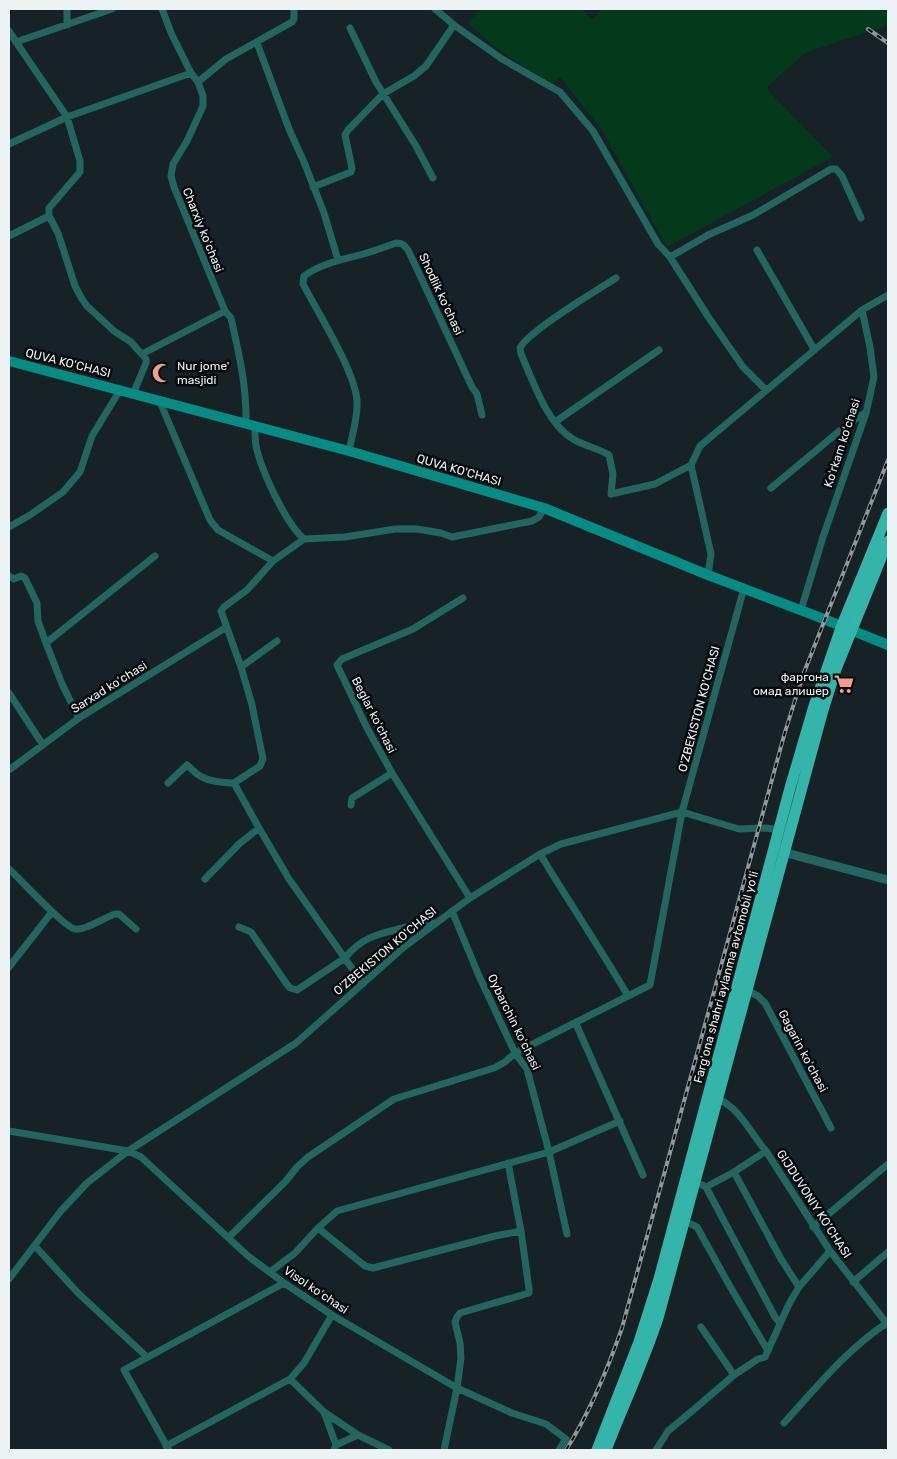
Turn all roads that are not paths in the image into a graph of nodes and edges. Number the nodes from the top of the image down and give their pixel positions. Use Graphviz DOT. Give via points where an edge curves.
graph roads {
  1 [pos="67,9"];
  2 [pos="112,9"];
  3 [pos="162,9"];
  4 [pos="294,9"];
  5 [pos="434,9"];
  6 [pos="67,25"];
  7 [pos="454,26"];
  8 [pos="350,28"];
  9 [pos="9,31"];
  10 [pos="16,42"];
  11 [pos="257,43"];
  12 [pos="191,73"];
  13 [pos="198,82"];
  14 [pos="384,94"];
  15 [pos="67,117"];
  16 [pos="9,144"];
  17 [pos="433,178"];
  18 [pos="313,187"];
  19 [pos="49,216"];
  20 [pos="861,218"];
  21 [pos="9,236"];
  22 [pos="757,250"];
  23 [pos="670,256"];
  24 [pos="338,260"];
  25 [pos="616,278"];
  26 [pos="888,295"];
  27 [pos="862,310"];
  28 [pos="225,311"];
  29 [pos="659,350"];
  30 [pos="814,350"];
  31 [pos="142,354"];
  32 [pos="9,361"];
  33 [pos="120,390"];
  34 [pos="766,390"];
  35 [pos="133,394"];
  36 [pos="160,402"];
  37 [pos="866,413"];
  38 [pos="482,415"];
  39 [pos="555,422"];
  40 [pos="251,426"];
  41 [pos="349,451"];
  42 [pos="691,465"];
  43 [pos="771,488"];
  44 [pos="544,508"];
  45 [pos="888,513"];
  46 [pos="9,527"];
  47 [pos="304,539"];
  48 [pos="888,541"];
  49 [pos="155,556"];
  50 [pos="273,560"];
  51 [pos="708,575"];
  52 [pos="9,576"];
  53 [pos="744,588"];
  54 [pos="463,598"];
  55 [pos="801,610"];
  56 [pos="225,628"];
  57 [pos="847,628"];
  58 [pos="277,641"];
  59 [pos="46,643"];
  60 [pos="888,645"];
  61 [pos="241,666"];
  62 [pos="9,693"];
  63 [pos="79,718"];
  64 [pos="43,745"];
  65 [pos="9,770"];
  66 [pos="392,772"];
  67 [pos="168,782"];
  68 [pos="234,782"];
  69 [pos="351,805"];
  70 [pos="682,812"];
  71 [pos="259,828"];
  72 [pos="779,830"];
  73 [pos="779,851"];
  74 [pos="540,854"];
  75 [pos="9,869"];
  76 [pos="205,880"];
  77 [pos="888,880"];
  78 [pos="470,898"];
  79 [pos="452,911"];
  80 [pos="52,912"];
  81 [pos="434,923"];
  82 [pos="239,927"];
  83 [pos="136,929"];
  84 [pos="345,958"];
  85 [pos="9,967"];
  86 [pos="363,984"];
  87 [pos="748,992"];
  88 [pos="628,996"];
  89 [pos="576,1024"];
  90 [pos="515,1053"];
  91 [pos="718,1099"];
  92 [pos="620,1121"];
  93 [pos="832,1128"];
  94 [pos="9,1131"];
  95 [pos="128,1151"];
  96 [pos="766,1151"];
  97 [pos="548,1152"];
  98 [pos="508,1163"];
  99 [pos="888,1164"];
  100 [pos="734,1172"];
  101 [pos="643,1175"];
  102 [pos="695,1181"];
  103 [pos="706,1187"];
  104 [pos="684,1221"];
  105 [pos="813,1227"];
  106 [pos="318,1228"];
  107 [pos="521,1231"];
  108 [pos="567,1234"];
  109 [pos="228,1237"];
  110 [pos="35,1246"];
  111 [pos="830,1251"];
  112 [pos="888,1252"];
  113 [pos="270,1272"];
  114 [pos="9,1279"];
  115 [pos="284,1282"];
  116 [pos="853,1282"];
  117 [pos="799,1287"];
  118 [pos="332,1315"];
  119 [pos="780,1323"];
  120 [pos="888,1324"];
  121 [pos="701,1327"];
  122 [pos="768,1351"];
  123 [pos="147,1357"];
  124 [pos="734,1375"];
  125 [pos="290,1379"];
  126 [pos="457,1388"];
  127 [pos="324,1412"];
  128 [pos="784,1423"];
  129 [pos="358,1435"];
  130 [pos="167,1448"];
  131 [pos="335,1448"];
  132 [pos="389,1450"];
  133 [pos="444,1450"];
  134 [pos="559,1450"];
  135 [pos="597,1450"];
  136 [pos="606,1450"];
  137 [pos="656,1450"];
  1 -- 6 [label="street"];
  2 -- 6 [label="street"];
  3 -- 12 [label="street"];
  4 -- 11 [label="street" via="292,22"];
  5 -- 7 [label="street"];
  6 -- 10 [label="street"];
  7 -- 14 [label="street" via="426,66"];
  7 -- 23 [label="street" via="502,59 560,92 593,132 658,244"];
  8 -- 14 [label="street"];
  9 -- 10 [label="street"];
  10 -- 15 [label="street"];
  11 -- 13 [label="street" via="226,59"];
  11 -- 18 [label="street"];
  12 -- 13 [label="street"];
  12 -- 15 [label="street"];
  13 -- 28 [label="street, Charxiy koʻchasi" via="203,106 173,164 171,176"];
  14 -- 17 [label="street"];
  14 -- 18 [label="street" via="346,133 351,172"];
  15 -- 16 [label="street"];
  15 -- 19 [label="street" via="81,170 49,208"];
  18 -- 24 [label="street"];
  19 -- 21 [label="street"];
  19 -- 31 [label="street" via="82,299"];
  20 -- 23 [label="street" via="842,176 834,168 754,215"];
  22 -- 30 [label="street"];
  23 -- 34 [label="street" via="743,367"];
  24 -- 38 [label="street, Shodlik koʻchasi" via="396,243 404,245 477,394"];
  24 -- 41 [label="street, Shodlik koʻchasi" via="312,270 304,276 303,284 346,365 355,389 356,418"];
  25 -- 39 [label="street" via="558,315 521,345 521,354 537,392"];
  26 -- 27 [label="street"];
  27 -- 30 [label="street"];
  27 -- 37 [label="street, Koʻrkam koʻchasi" via="874,377"];
  28 -- 31 [label="street"];
  28 -- 40 [label="street, Charxiy koʻchasi" via="231,318 243,370"];
  29 -- 39 [label="street"];
  30 -- 34 [label="street"];
  31 -- 35 [label="street" via="146,364"];
  32 -- 33 [label="main road, QUVA KO'CHASI"];
  33 -- 35 [label="main road, QUVA KO'CHASI"];
  33 -- 46 [label="street" via="92,436 80,472 63,492"];
  34 -- 42 [label="street" via="700,446"];
  35 -- 36 [label="main road, QUVA KO'CHASI"];
  36 -- 40 [label="main road, QUVA KO'CHASI"];
  36 -- 50 [label="street" via="213,525"];
  37 -- 43 [label="street" via="848,424"];
  37 -- 55 [label="street, Koʻrkam koʻchasi"];
  39 -- 42 [label="street" via="573,439 609,455 611,494 655,484"];
  40 -- 41 [label="main road, QUVA KO'CHASI"];
  40 -- 47 [label="street, Charxiy koʻchasi" via="273,492"];
  41 -- 44 [label="main road, QUVA KO'CHASI"];
  42 -- 51 [label="street" via="711,554"];
  44 -- 47 [label="street" via="532,521 452,537 441,532 395,529"];
  44 -- 51 [label="main road, QUVA KO'CHASI"];
  45 -- 57 [label="highway, Fargʻona shahri aylanma avtomobil yoʻli"];
  47 -- 50 [label="street"];
  48 -- 57 [label="highway, Fargʻona shahri aylanma avtomobil yoʻli"];
  49 -- 59 [label="street"];
  50 -- 56 [label="street" via="247,590 222,609 220,615"];
  51 -- 53 [label="main road, QUVA KO'CHASI"];
  52 -- 59 [label="street" via="25,578 37,603 38,621"];
  53 -- 55 [label="main road, QUVA KO'CHASI"];
  53 -- 70 [label="street, O'ZBEKISTON KO'CHASI"];
  54 -- 66 [label="street, Beglar koʻchasi" via="413,629 337,663"];
  55 -- 57 [label="main road, QUVA KO'CHASI"];
  56 -- 61 [label="street"];
  56 -- 63 [label="street, Sarxad koʻchasi"];
  57 -- 60 [label="main road, QUVA KO'CHASI"];
  57 -- 72 [label="highway, Fargʻona shahri aylanma avtomobil yoʻli" via="814,706"];
  57 -- 73 [label="highway, Fargʻona shahri aylanma avtomobil yoʻli"];
  58 -- 61 [label="street"];
  59 -- 63 [label="street"];
  61 -- 68 [label="street" via="263,762"];
  62 -- 64 [label="street"];
  63 -- 64 [label="street, Sarxad koʻchasi"];
  64 -- 65 [label="street, Sarxad koʻchasi"];
  66 -- 69 [label="street" via="352,798"];
  66 -- 78 [label="street, Beglar koʻchasi"];
  67 -- 68 [label="street" via="187,766 198,775 224,783"];
  68 -- 71 [label="street"];
  70 -- 72 [label="street" via="739,829"];
  70 -- 74 [label="street, O'ZBEKISTON KO'CHASI" via="561,844"];
  70 -- 88 [label="street" via="650,985"];
  71 -- 76 [label="street"];
  71 -- 84 [label="street" via="289,879"];
  72 -- 73 [label="highway, Fargʻona shahri aylanma avtomobil yoʻli"];
  73 -- 77 [label="street"];
  73 -- 87 [label="highway, Fargʻona shahri aylanma avtomobil yoʻli"];
  73 -- 135 [label="highway, Fargʻona shahri aylanma avtomobil yoʻli" via="659,1279 639,1342"];
  74 -- 78 [label="street, O'ZBEKISTON KO'CHASI"];
  74 -- 88 [label="street"];
  75 -- 80 [label="street"];
  78 -- 79 [label="street, O'ZBEKISTON KO'CHASI"];
  79 -- 81 [label="street, O'ZBEKISTON KO'CHASI"];
  79 -- 90 [label="street, Oybarchin koʻchasi"];
  80 -- 83 [label="street" via="76,930 115,914"];
  80 -- 85 [label="street"];
  81 -- 84 [label="street" via="421,922 379,933 350,951"];
  81 -- 86 [label="street, O'ZBEKISTON KO'CHASI"];
  82 -- 84 [label="street" via="251,932 294,990 301,989"];
  84 -- 86 [label="street"];
  86 -- 95 [label="street, O'ZBEKISTON KO'CHASI" via="296,1043"];
  87 -- 91 [label="highway, Fargʻona shahri aylanma avtomobil yoʻli"];
  87 -- 93 [label="street, Gagarin koʻchasi" via="765,1003"];
  88 -- 89 [label="street"];
  89 -- 90 [label="street"];
  89 -- 92 [label="street"];
  90 -- 97 [label="street, Oybarchin koʻchasi" via="527,1069"];
  90 -- 109 [label="street" via="494,1068 402,1096 381,1108 308,1157"];
  91 -- 96 [label="street, GIJDUVONIY KO'CHASI" via="735,1109"];
  91 -- 102 [label="highway, Fargʻona shahri aylanma avtomobil yoʻli"];
  92 -- 97 [label="street"];
  92 -- 101 [label="street"];
  94 -- 95 [label="street"];
  95 -- 109 [label="street, Visol koʻchasi" via="152,1166"];
  95 -- 110 [label="street, O'ZBEKISTON KO'CHASI" via="87,1183"];
  96 -- 100 [label="street"];
  96 -- 105 [label="street, GIJDUVONIY KO'CHASI"];
  97 -- 98 [label="street"];
  97 -- 108 [label="street, Oybarchin koʻchasi"];
  98 -- 106 [label="street" via="336,1212"];
  98 -- 107 [label="street"];
  99 -- 105 [label="street"];
  100 -- 103 [label="street"];
  100 -- 117 [label="street"];
  102 -- 103 [label="street"];
  102 -- 104 [label="highway, Fargʻona shahri aylanma avtomobil yoʻli"];
  103 -- 119 [label="street"];
  104 -- 122 [label="street" via="697,1227"];
  104 -- 136 [label="highway, Fargʻona shahri aylanma avtomobil yoʻli" via="648,1349"];
  105 -- 111 [label="street, GIJDUVONIY KO'CHASI"];
  106 -- 107 [label="street" via="365,1266 373,1268"];
  106 -- 113 [label="street" via="295,1253"];
  107 -- 126 [label="street" via="529,1293 457,1316 455,1322 461,1358"];
  109 -- 113 [label="street, Visol koʻchasi"];
  110 -- 114 [label="street, O'ZBEKISTON KO'CHASI"];
  110 -- 123 [label="street" via="78,1293"];
  111 -- 116 [label="street, GIJDUVONIY KO'CHASI"];
  111 -- 117 [label="street"];
  112 -- 116 [label="street"];
  113 -- 115 [label="street, Visol koʻchasi"];
  115 -- 118 [label="street, Visol koʻchasi"];
  115 -- 123 [label="street"];
  116 -- 120 [label="street, GIJDUVONIY KO'CHASI"];
  117 -- 119 [label="street"];
  118 -- 125 [label="street" via="304,1364"];
  118 -- 126 [label="street, Visol koʻchasi"];
  119 -- 122 [label="street"];
  120 -- 128 [label="street" via="869,1335"];
  121 -- 124 [label="street"];
  122 -- 124 [label="street" via="764,1357"];
  123 -- 130 [label="street" via="124,1370"];
  124 -- 137 [label="street" via="668,1431"];
  125 -- 127 [label="street"];
  125 -- 130 [label="street"];
  126 -- 133 [label="street"];
  126 -- 134 [label="street, Visol koʻchasi" via="512,1413 546,1424 566,1439"];
  127 -- 129 [label="street"];
  127 -- 131 [label="street"];
  129 -- 131 [label="street"];
  129 -- 132 [label="street"];
}
